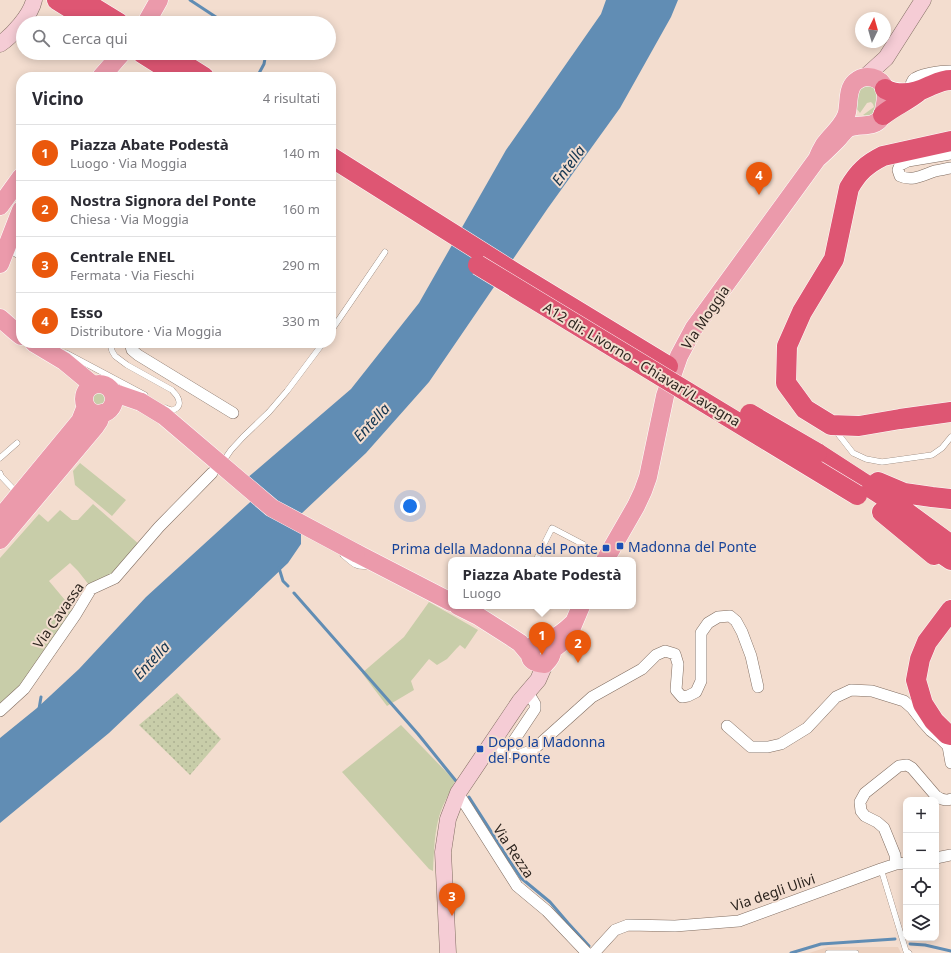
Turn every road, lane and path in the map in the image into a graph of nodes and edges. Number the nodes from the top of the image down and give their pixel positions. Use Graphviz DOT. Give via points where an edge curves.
graph roads {
  1 [pos="34,0"];
  2 [pos="57,0"];
  3 [pos="82,0"];
  4 [pos="159,0"];
  5 [pos="923,0"];
  6 [pos="27,16"];
  7 [pos="83,16"];
  8 [pos="108,16"];
  9 [pos="150,16"];
  10 [pos="16,29"];
  11 [pos="0,44"];
  12 [pos="886,58"];
  13 [pos="116,60"];
  14 [pos="153,60"];
  15 [pos="177,60"];
  16 [pos="951,71"];
  17 [pos="105,72"];
  18 [pos="172,72"];
  19 [pos="196,72"];
  20 [pos="865,77"];
  21 [pos="951,80"];
  22 [pos="884,88"];
  23 [pos="916,92"];
  24 [pos="848,109"];
  25 [pos="883,115"];
  26 [pos="862,125"];
  27 [pos="951,141"];
  28 [pos="951,154"];
  29 [pos="817,159"];
  30 [pos="336,160"];
  31 [pos="951,168"];
  32 [pos="336,175"];
  33 [pos="16,184"];
  34 [pos="0,206"];
  35 [pos="16,211"];
  36 [pos="16,238"];
  37 [pos="14,250"];
  38 [pos="385,252"];
  39 [pos="0,264"];
  40 [pos="0,318"];
  41 [pos="336,324"];
  42 [pos="12,333"];
  43 [pos="42,348"];
  44 [pos="111,348"];
  45 [pos="131,348"];
  46 [pos="319,348"];
  47 [pos="52,354"];
  48 [pos="93,385"];
  49 [pos="112,392"];
  50 [pos="951,398"];
  51 [pos="147,401"];
  52 [pos="160,404"];
  53 [pos="94,409"];
  54 [pos="951,412"];
  55 [pos="232,413"];
  56 [pos="916,416"];
  57 [pos="831,425"];
  58 [pos="951,437"];
  59 [pos="17,443"];
  60 [pos="820,455"];
  61 [pos="0,458"];
  62 [pos="0,473"];
  63 [pos="212,473"];
  64 [pos="19,495"];
  65 [pos="951,499"];
  66 [pos="882,512"];
  67 [pos="0,518"];
  68 [pos="0,540"];
  69 [pos="332,545"];
  70 [pos="951,545"];
  71 [pos="599,555"];
  72 [pos="364,557"];
  73 [pos="538,557"];
  74 [pos="951,560"];
  75 [pos="951,568"];
  76 [pos="448,600"];
  77 [pos="464,609"];
  78 [pos="580,609"];
  79 [pos="951,610"];
  80 [pos="540,652"];
  81 [pos="758,687"];
  82 [pos="525,695"];
  83 [pos="0,710"];
  84 [pos="943,725"];
  85 [pos="727,726"];
  86 [pos="951,735"];
  87 [pos="491,745"];
  88 [pos="512,752"];
  89 [pos="951,763"];
  90 [pos="458,793"];
  91 [pos="951,799"];
  92 [pos="951,855"];
  93 [pos="939,857"];
  94 [pos="901,864"];
  95 [pos="881,869"];
  96 [pos="448,953"];
  97 [pos="587,953"];
  98 [pos="594,953"];
  99 [pos="828,953"];
  100 [pos="856,953"];
  101 [pos="909,953"];
  1 -- 6 [label="street"];
  2 -- 7 [label="highway"];
  3 -- 8 [label="highway"];
  4 -- 9 [label="main road"];
  5 -- 12 [label="street, Via Moggia"];
  10 -- 11 [label="street"];
  12 -- 20 [label="street, Via Moggia"];
  12 -- 22 [label="street, Via Moggia"];
  13 -- 17 [label="main road"];
  14 -- 18 [label="highway"];
  15 -- 19 [label="highway"];
  16 -- 23 [label="street" via="917,77 911,86"];
  20 -- 22 [label="main road" via="877,79"];
  20 -- 24 [label="main road, Via Moggia" via="857,80 851,87"];
  21 -- 23 [label="highway" via="944,80"];
  22 -- 23 [label="highway" via="894,93"];
  22 -- 25 [label="main road, Via Moggia" via="886,96"];
  23 -- 25 [label="highway"];
  24 -- 26 [label="main road" via="852,119"];
  24 -- 29 [label="main road, Via Moggia" via="844,120 824,145"];
  25 -- 26 [label="main road, Via Moggia" via="875,124"];
  26 -- 29 [label="main road, Via Moggia" via="847,129"];
  27 -- 57 [label="highway" via="883,156 863,168 849,188 834,259 802,312 787,346 786,383 805,409"];
  28 -- 31 [label="street" via="908,161 900,165 898,170 900,176 905,179 915,179"];
  29 -- 71 [label="main road, Via Moggia" via="694,328 679,356 665,396 648,477 636,506"];
  30 -- 60 [label="highway, bridge" via="656,359"];
  32 -- 66 [label="highway, A12 dir. Livorno - Chiavari/Lavagna, bridge"];
  33 -- 34 [label="main road"];
  34 -- 35 [label="street" via="11,207"];
  36 -- 37 [label="main road"];
  37 -- 39 [label="main road"];
  38 -- 41 [label="lane"];
  40 -- 42 [label="main road"];
  43 -- 47 [label="main road"];
  44 -- 52 [label="lane" via="115,356 127,365 172,390 180,402 174,410"];
  45 -- 55 [label="street" via="138,355"];
  46 -- 63 [label="lane" via="269,412"];
  47 -- 48 [label="main road"];
  47 -- 51 [label="lane" via="67,353"];
  48 -- 49 [label="main road" via="102,384"];
  48 -- 53 [label="main road" via="84,396 85,401"];
  49 -- 51 [label="main road"];
  49 -- 53 [label="main road" via="114,400 106,412"];
  50 -- 56 [label="highway"];
  51 -- 72 [label="main road, bridge" via="272,508"];
  53 -- 64 [label="main road" via="80,421"];
  53 -- 68 [label="main road" via="99,421"];
  54 -- 56 [label="highway"];
  56 -- 57 [label="highway" via="859,426"];
  57 -- 58 [label="lane" via="853,453 882,462 932,455"];
  59 -- 61 [label="lane"];
  60 -- 65 [label="highway" via="904,493"];
  60 -- 70 [label="highway" via="894,503"];
  62 -- 64 [label="lane"];
  63 -- 83 [label="street, Via Cavassa" via="159,526 116,578 91,589 24,689"];
  64 -- 67 [label="main road"];
  66 -- 74 [label="highway, A12 dir. Livorno - Chiavari/Lavagna"];
  66 -- 75 [label="highway"];
  69 -- 72 [label="lane" via="355,566 368,566"];
  71 -- 73 [label="lane" via="552,528"];
  72 -- 76 [label="main road"];
  77 -- 80 [label="main road" via="520,643"];
  78 -- 80 [label="main road" via="565,640"];
  79 -- 84 [label="highway" via="927,642 916,680 923,704"];
  80 -- 82 [label="street" via="538,680"];
  81 -- 88 [label="street" via="751,656 736,621 730,616 718,617 708,623 701,633 701,681 696,692 682,696 676,690 678,664 675,654 665,651 656,655 642,669 592,697 533,750 515,756"];
  82 -- 87 [label="street"];
  82 -- 88 [label="street" via="532,699 535,709 511,745"];
  84 -- 86 [label="highway" via="947,734"];
  85 -- 89 [label="street" via="751,747 781,744 807,728 836,697 851,690 872,691 904,701 912,708 931,731 948,746"];
  87 -- 88 [label="street" via="505,753"];
  87 -- 90 [label="street"];
  90 -- 96 [label="street" via="448,819 443,852"];
  90 -- 97 [label="street, Via Rezza" via="517,886 547,911"];
  91 -- 94 [label="street, Via degli Ulivi" via="940,799 936,796 907,765 899,766 865,793 860,802 861,811 884,828"];
  92 -- 93 [label="street"];
  94 -- 95 [label="street, Via degli Ulivi"];
  95 -- 98 [label="street, Via degli Ulivi" via="739,921 675,926 628,925 616,930"];
  95 -- 101 [label="lane" via="906,951"];
  99 -- 100 [label="lane"];
}
